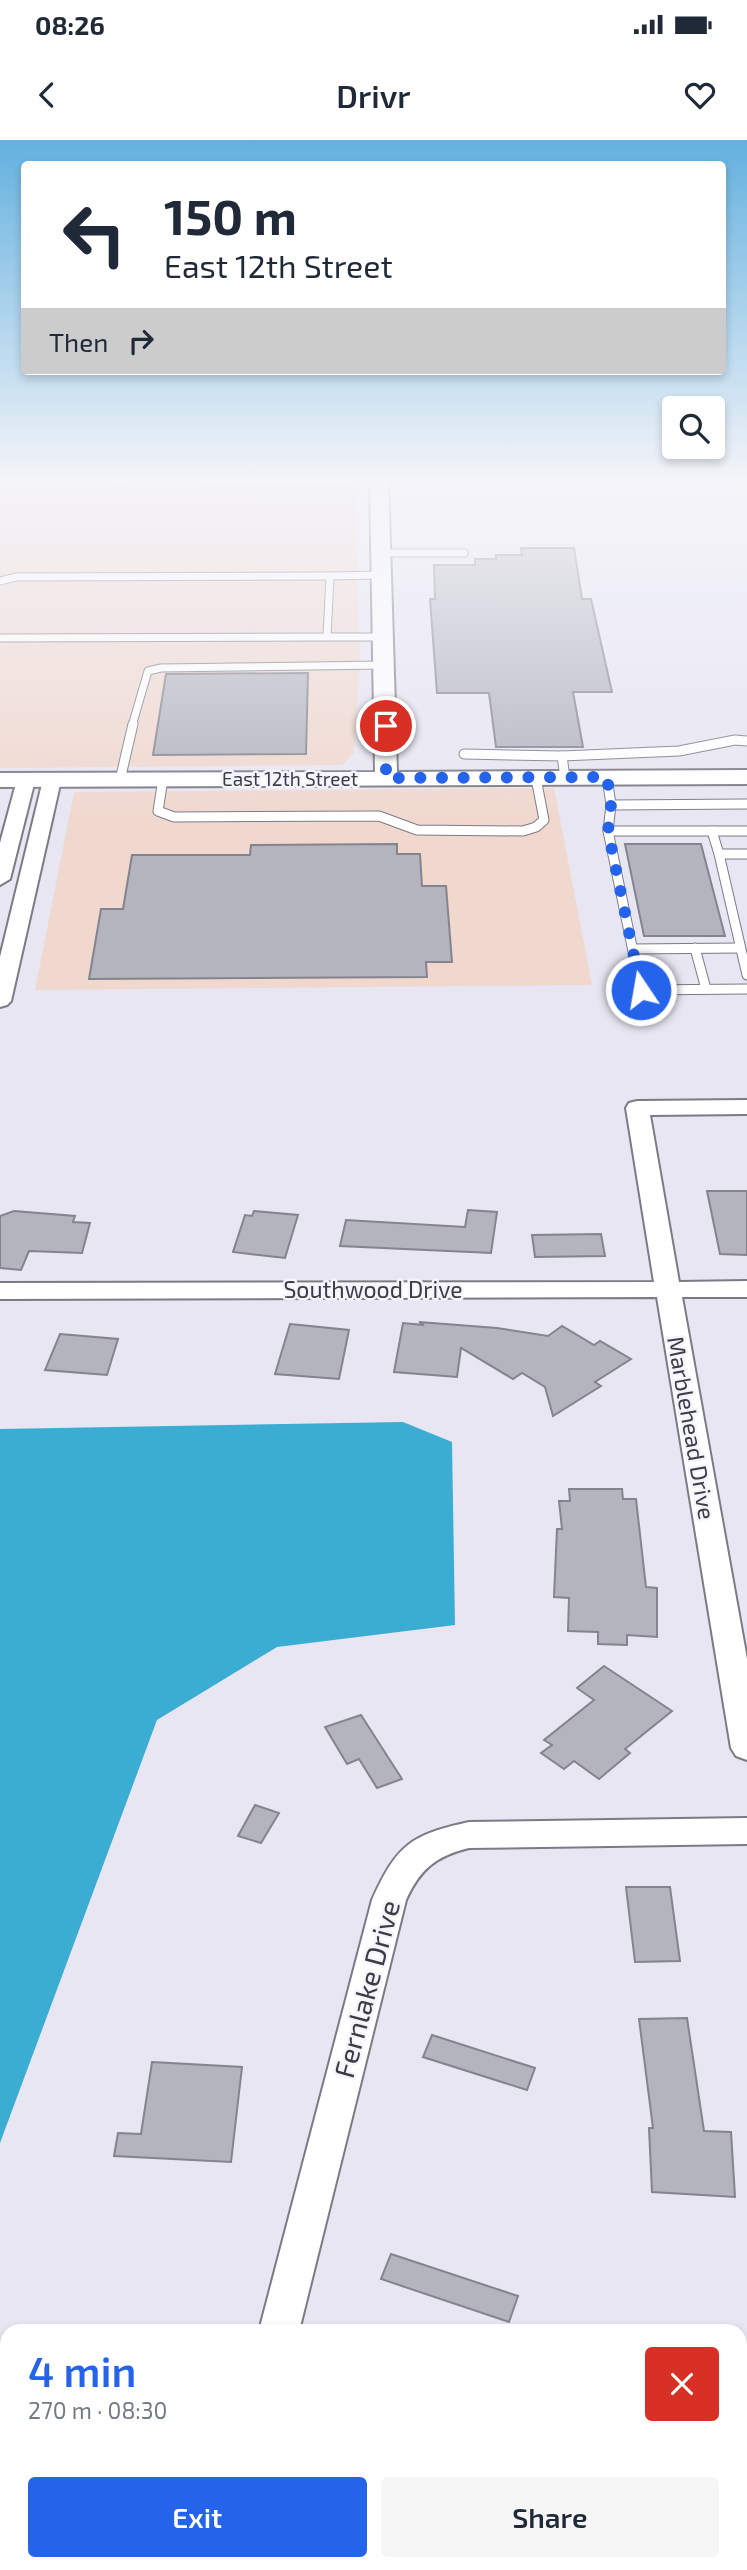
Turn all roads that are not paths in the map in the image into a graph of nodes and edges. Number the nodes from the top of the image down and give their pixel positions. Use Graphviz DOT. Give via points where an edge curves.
graph roads {
  1 [pos="329,591"];
  2 [pos="383,591"];
  3 [pos="327,637"];
  4 [pos="384,637"];
  5 [pos="0,638"];
  6 [pos="385,666"];
  7 [pos="747,741"];
  8 [pos="464,754"];
  9 [pos="564,766"];
  10 [pos="607,777"];
  11 [pos="747,777"];
  12 [pos="386,778"];
  13 [pos="536,778"];
  14 [pos="163,779"];
  15 [pos="0,780"];
  16 [pos="26,780"];
  17 [pos="52,780"];
  18 [pos="120,780"];
  19 [pos="747,804"];
  20 [pos="611,805"];
  21 [pos="608,831"];
  22 [pos="712,831"];
  23 [pos="747,831"];
  24 [pos="719,854"];
  25 [pos="747,854"];
  26 [pos="0,879"];
  27 [pos="740,947"];
  28 [pos="695,948"];
  29 [pos="633,949"];
  30 [pos="747,975"];
  31 [pos="706,989"];
  32 [pos="747,989"];
  33 [pos="0,1001"];
  34 [pos="747,1107"];
  35 [pos="667,1289"];
  36 [pos="747,1289"];
  37 [pos="0,1291"];
  38 [pos="747,1748"];
  39 [pos="747,1831"];
  40 [pos="281,2324"];
  1 -- 3 [label="lane"];
  2 -- 4 [label="street"];
  3 -- 4 [label="lane"];
  3 -- 5 [label="lane"];
  4 -- 6 [label="street"];
  6 -- 12 [label="street"];
  6 -- 18 [label="lane" via="154,669 146,674"];
  7 -- 9 [label="lane"];
  8 -- 9 [label="lane"];
  9 -- 10 [label="street, East 12th Street"];
  9 -- 13 [label="street, East 12th Street"];
  10 -- 11 [label="street, East 12th Street"];
  10 -- 20 [label="lane"];
  12 -- 13 [label="street, East 12th Street"];
  12 -- 14 [label="street, East 12th Street"];
  13 -- 14 [label="lane" via="544,820 523,831 417,830 379,816 174,817 158,811"];
  14 -- 18 [label="street, East 12th Street"];
  15 -- 16 [label="street, East 12th Street"];
  16 -- 17 [label="street, East 12th Street"];
  16 -- 26 [label="street"];
  17 -- 18 [label="street, East 12th Street"];
  17 -- 33 [label="street"];
  19 -- 20 [label="lane"];
  20 -- 21 [label="lane"];
  21 -- 22 [label="lane"];
  21 -- 29 [label="lane"];
  22 -- 23 [label="lane"];
  22 -- 24 [label="lane"];
  24 -- 25 [label="lane"];
  24 -- 27 [label="lane"];
  27 -- 28 [label="lane"];
  27 -- 30 [label="lane"];
  28 -- 29 [label="lane"];
  28 -- 31 [label="lane"];
  29 -- 31 [label="lane" via="641,990"];
  31 -- 32 [label="lane"];
  34 -- 35 [label="street, Marblehead Drive" via="636,1108"];
  35 -- 36 [label="street, Southwood Drive"];
  35 -- 37 [label="street, Southwood Drive"];
  35 -- 38 [label="street, Marblehead Drive"];
  39 -- 40 [label="street, Fernlake Drive" via="469,1836 436,1842 412,1859 388,1900"];
}
